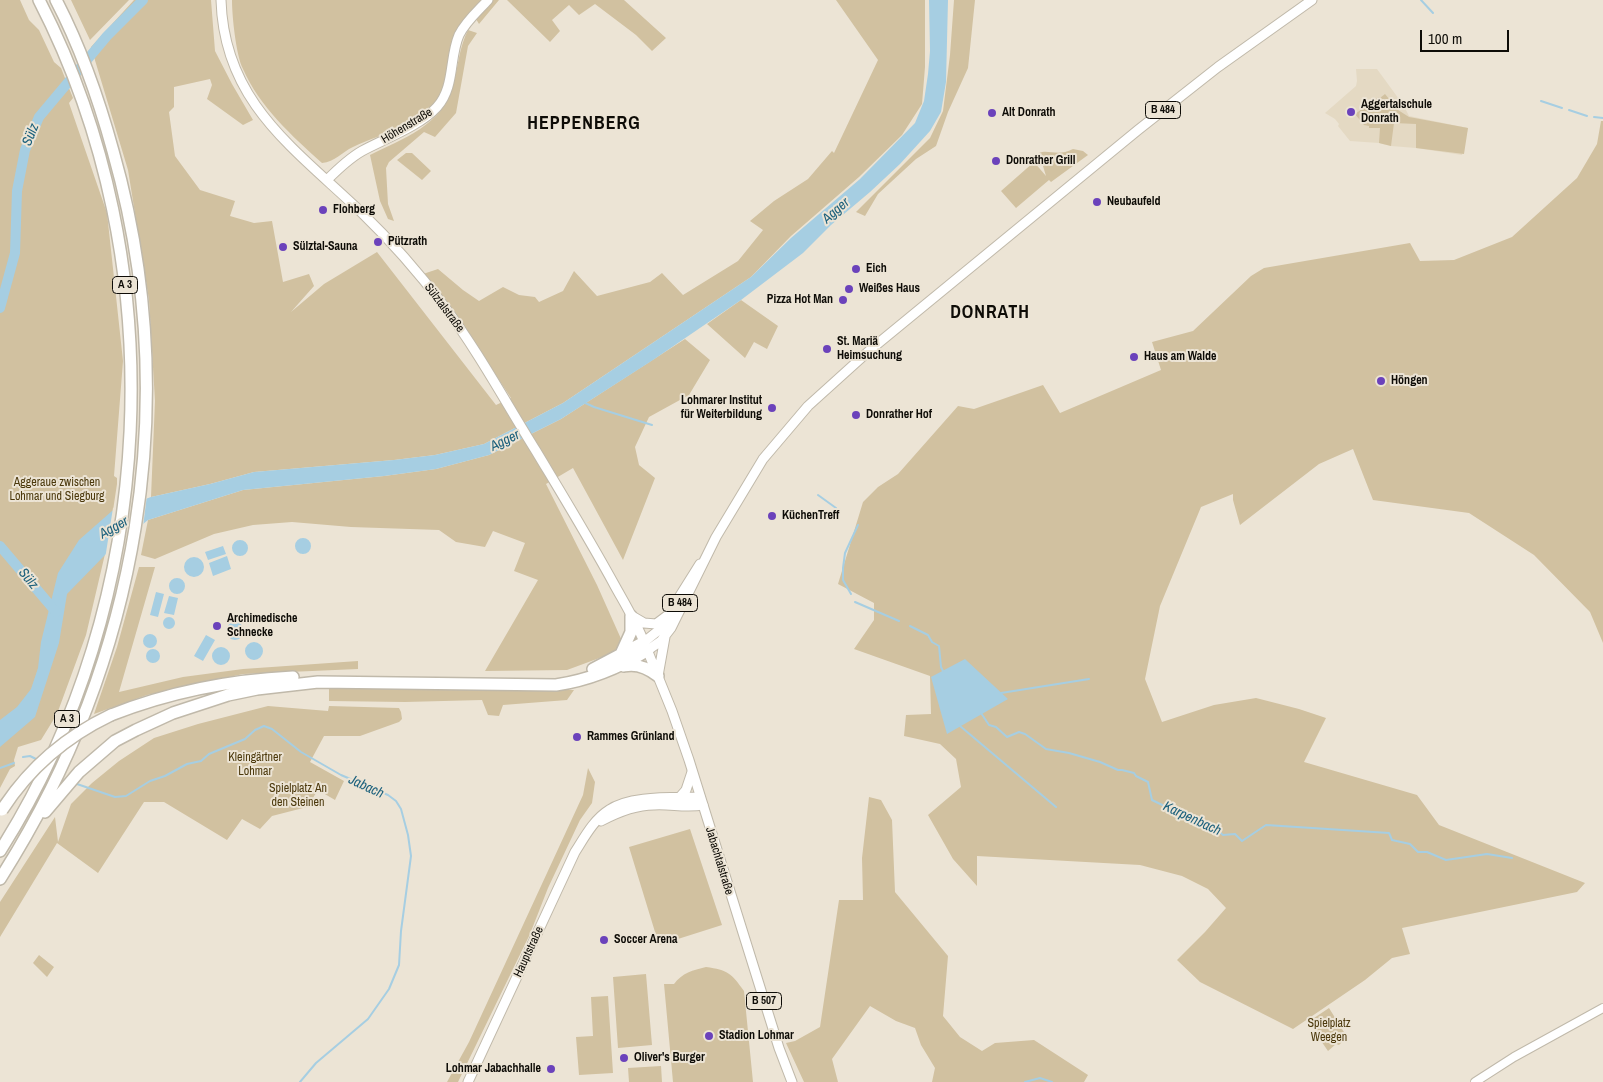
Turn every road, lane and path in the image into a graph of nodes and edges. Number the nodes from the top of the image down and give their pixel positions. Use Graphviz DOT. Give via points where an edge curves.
graph roads {
  1 [pos="39,0"];
  2 [pos="56,0"];
  3 [pos="222,0"];
  4 [pos="488,0"];
  5 [pos="1312,0"];
  6 [pos="327,180"];
  7 [pos="713,545"];
  8 [pos="705,557"];
  9 [pos="632,616"];
  10 [pos="665,636"];
  11 [pos="646,646"];
  12 [pos="620,661"];
  13 [pos="658,676"];
  14 [pos="318,679"];
  15 [pos="692,772"];
  16 [pos="679,798"];
  17 [pos="701,801"];
  18 [pos="1,811"];
  19 [pos="594,825"];
  20 [pos="28,832"];
  21 [pos="0,851"];
  22 [pos="0,878"];
  23 [pos="1603,1008"];
  24 [pos="468,1082"];
  25 [pos="792,1082"];
  26 [pos="1475,1082"];
  1 -- 21 [label="highway, A 3" via="83,104 107,184 127,306 131,356 130,431 118,544 96,636 66,722 32,795"];
  2 -- 20 [label="highway, A 3" via="94,89 119,169 136,252 146,377 143,465 135,531 114,628 81,726"];
  3 -- 6 [label="main road, Sülztalstraße" via="223,20 233,61 246,91 268,123"];
  4 -- 6 [label="main road, Höhenstraße" via="459,35 449,83 437,107 410,126 360,152"];
  5 -- 7 [label="main road, B 484" via="1218,67 1138,130 870,350 808,406 763,459"];
  6 -- 9 [label="main road, Sülztalstraße" via="422,278 460,328"];
  7 -- 8 [label="main road, B 484"];
  7 -- 10 [label="main road, B 484"];
  8 -- 9 [label="main road" via="668,614 656,624"];
  8 -- 11 [label="main road, B 484" via="677,608"];
  9 -- 11 [label="main road, Sülztalstraße"];
  9 -- 12 [label="highway" via="632,632"];
  10 -- 11 [label="main road, B 484"];
  10 -- 13 [label="main road"];
  11 -- 12 [label="highway"];
  11 -- 13 [label="main road, Jabachtalstraße"];
  12 -- 13 [label="highway" via="640,666"];
  12 -- 14 [label="highway" via="588,672 555,678"];
  13 -- 15 [label="main road, Jabachtalstraße"];
  14 -- 18 [label="highway, bridge" via="264,679 201,688 155,699 111,715 85,728 49,754 28,775"];
  14 -- 20 [label="highway" via="228,695 173,713 136,730 115,742 79,772"];
  15 -- 16 [label="main road" via="686,790"];
  15 -- 17 [label="main road, Jabachtalstraße"];
  16 -- 17 [label="main road"];
  16 -- 19 [label="main road, Hauptstraße" via="619,805 608,810"];
  17 -- 19 [label="main road" via="689,807 654,805 626,809"];
  17 -- 25 [label="main road, Jabachtalstraße / B 507"];
  19 -- 24 [label="main road, Hauptstraße" via="576,852"];
  20 -- 22 [label="highway, A 3"];
  23 -- 26 [label="street"];
}
